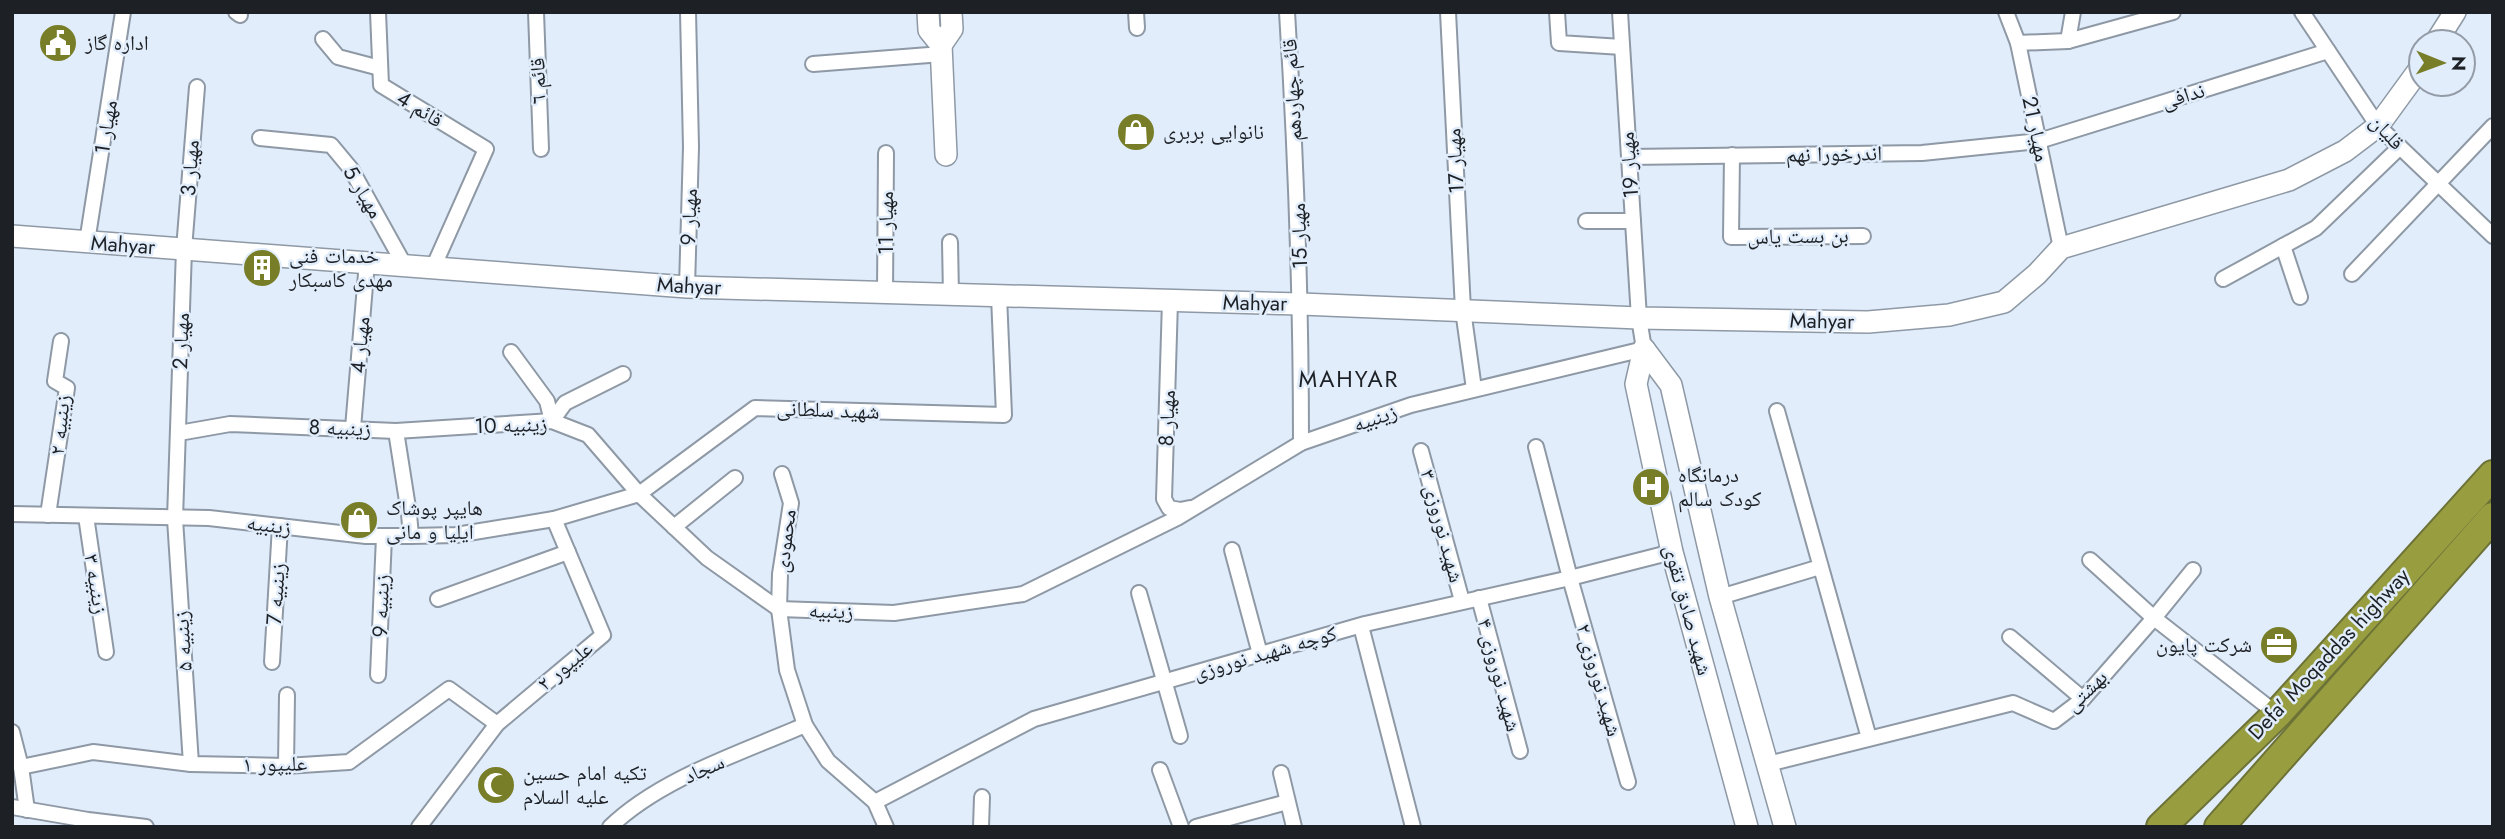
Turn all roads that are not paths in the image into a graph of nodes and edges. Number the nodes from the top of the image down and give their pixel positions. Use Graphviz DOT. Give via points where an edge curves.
graph roads {
  1 [pos="123,12"];
  2 [pos="378,12"];
  3 [pos="536,12"];
  4 [pos="688,12"];
  5 [pos="928,12"];
  6 [pos="951,12"];
  7 [pos="1136,12"];
  8 [pos="1287,12"];
  9 [pos="1448,12"];
  10 [pos="1556,12"];
  11 [pos="1620,12"];
  12 [pos="2006,12"];
  13 [pos="2073,12"];
  14 [pos="2173,12"];
  15 [pos="2302,12"];
  16 [pos="1137,28"];
  17 [pos="323,39"];
  18 [pos="2067,41"];
  19 [pos="2018,43"];
  20 [pos="1622,47"];
  21 [pos="942,50"];
  22 [pos="2328,51"];
  23 [pos="813,64"];
  24 [pos="380,68"];
  25 [pos="2407,86"];
  26 [pos="197,87"];
  27 [pos="2378,126"];
  28 [pos="2493,126"];
  29 [pos="260,138"];
  30 [pos="2039,141"];
  31 [pos="2400,147"];
  32 [pos="541,149"];
  33 [pos="886,153"];
  34 [pos="946,155"];
  35 [pos="1732,155"];
  36 [pos="1629,157"];
  37 [pos="1296,168"];
  38 [pos="2439,185"];
  39 [pos="1586,221"];
  40 [pos="1633,221"];
  41 [pos="12,236"];
  42 [pos="1863,236"];
  43 [pos="2493,236"];
  44 [pos="87,242"];
  45 [pos="950,242"];
  46 [pos="2283,246"];
  47 [pos="2061,248"];
  48 [pos="184,249"];
  49 [pos="367,262"];
  50 [pos="405,266"];
  51 [pos="433,268"];
  52 [pos="2352,274"];
  53 [pos="2223,279"];
  54 [pos="687,287"];
  55 [pos="885,293"];
  56 [pos="951,295"];
  57 [pos="999,296"];
  58 [pos="2300,297"];
  59 [pos="1170,301"];
  60 [pos="1301,304"];
  61 [pos="1463,310"];
  62 [pos="1639,318"];
  63 [pos="61,341"];
  64 [pos="1644,349"];
  65 [pos="511,352"];
  66 [pos="623,374"];
  67 [pos="1474,389"];
  68 [pos="1777,411"];
  69 [pos="552,421"];
  70 [pos="352,428"];
  71 [pos="396,430"];
  72 [pos="178,433"];
  73 [pos="1301,443"];
  74 [pos="1536,447"];
  75 [pos="1421,450"];
  76 [pos="782,474"];
  77 [pos="2493,475"];
  78 [pos="735,478"];
  79 [pos="639,494"];
  80 [pos="1195,508"];
  81 [pos="12,514"];
  82 [pos="48,515"];
  83 [pos="86,516"];
  84 [pos="175,519"];
  85 [pos="554,519"];
  86 [pos="281,526"];
  87 [pos="674,527"];
  88 [pos="2489,528"];
  89 [pos="411,536"];
  90 [pos="384,537"];
  91 [pos="1232,551"];
  92 [pos="568,552"];
  93 [pos="1672,552"];
  94 [pos="2090,560"];
  95 [pos="1820,567"];
  96 [pos="2193,570"];
  97 [pos="1570,578"];
  98 [pos="1139,593"];
  99 [pos="1720,597"];
  100 [pos="1479,598"];
  101 [pos="438,600"];
  102 [pos="1462,601"];
  103 [pos="779,609"];
  104 [pos="2154,618"];
  105 [pos="1361,626"];
  106 [pos="2010,637"];
  107 [pos="106,652"];
  108 [pos="1260,654"];
  109 [pos="272,662"];
  110 [pos="378,675"];
  111 [pos="1165,681"];
  112 [pos="287,695"];
  113 [pos="2083,699"];
  114 [pos="2277,715"];
  115 [pos="497,724"];
  116 [pos="805,724"];
  117 [pos="12,732"];
  118 [pos="1180,736"];
  119 [pos="1869,738"];
  120 [pos="1520,751"];
  121 [pos="191,764"];
  122 [pos="1768,764"];
  123 [pos="286,766"];
  124 [pos="21,767"];
  125 [pos="1160,770"];
  126 [pos="1281,774"];
  127 [pos="1628,782"];
  128 [pos="982,797"];
  129 [pos="875,802"];
  130 [pos="1287,802"];
  131 [pos="12,807"];
  132 [pos="27,810"];
  133 [pos="89,823"];
  134 [pos="146,827"];
  135 [pos="419,827"];
  136 [pos="610,827"];
  137 [pos="886,827"];
  138 [pos="981,827"];
  139 [pos="1181,827"];
  140 [pos="1196,827"];
  141 [pos="1294,827"];
  142 [pos="1413,827"];
  143 [pos="1748,827"];
  144 [pos="1785,827"];
  145 [pos="2161,827"];
  146 [pos="2218,827"];
  1 -- 44 [label="street, مهیار 1"];
  2 -- 24 [label="street, قائم 4"];
  3 -- 32 [label="street, قائم ٦"];
  4 -- 54 [label="street, مهیار 9"];
  5 -- 21 [label="street" via="929,30"];
  6 -- 21 [label="street" via="952,29"];
  7 -- 16 [label="street"];
  8 -- 37 [label="street, قائم چهاردهم"];
  9 -- 61 [label="street, مهیار 17"];
  10 -- 20 [label="street" via="1559,43"];
  11 -- 20 [label="street, مهیار 19"];
  12 -- 19 [label="street, مهیار 21"];
  13 -- 18 [label="street"];
  14 -- 18 [label="street"];
  15 -- 22 [label="street, قلیان"];
  17 -- 24 [label="street" via="338,57"];
  18 -- 19 [label="street"];
  19 -- 30 [label="street, مهیار 21"];
  20 -- 36 [label="street, مهیار 19"];
  21 -- 23 [label="street"];
  21 -- 34 [label="street"];
  22 -- 27 [label="street, قلیان"];
  22 -- 30 [label="street, ندافی"];
  24 -- 51 [label="street, قائم 4" via="381,85 486,149"];
  25 -- 27 [label="street"];
  26 -- 48 [label="street, مهیار 3"];
  27 -- 31 [label="street, قلیان"];
  27 -- 47 [label="street" via="2345,151 2289,180"];
  28 -- 38 [label="street"];
  29 -- 50 [label="street, مهیار 5" via="331,145 351,169"];
  30 -- 35 [label="street, اندرخورا نهم" via="1922,153"];
  30 -- 47 [label="street, مهیار 21"];
  31 -- 38 [label="street, قلیان"];
  31 -- 46 [label="street" via="2316,228"];
  33 -- 55 [label="street, مهیار 11"];
  35 -- 36 [label="street, اندرخورا نهم"];
  35 -- 42 [label="street, بن بست یاس" via="1731,237"];
  36 -- 40 [label="street, مهیار 19"];
  37 -- 60 [label="street, مهیار 15"];
  38 -- 43 [label="street, قلیان"];
  38 -- 52 [label="street"];
  39 -- 40 [label="street"];
  40 -- 62 [label="street, مهیار 19"];
  41 -- 44 [label="street, Mahyar"];
  44 -- 48 [label="street, Mahyar"];
  45 -- 56 [label="street"];
  46 -- 53 [label="street"];
  46 -- 58 [label="street"];
  47 -- 62 [label="street, Mahyar" via="2004,302 1949,315 1868,322"];
  48 -- 49 [label="street, Mahyar"];
  48 -- 72 [label="street, مهیار 2"];
  49 -- 50 [label="street, Mahyar"];
  49 -- 70 [label="street, مهیار 4"];
  50 -- 51 [label="street, Mahyar"];
  51 -- 54 [label="street, Mahyar"];
  54 -- 55 [label="street, Mahyar"];
  55 -- 56 [label="street, Mahyar"];
  56 -- 57 [label="street, Mahyar"];
  57 -- 59 [label="street, Mahyar"];
  57 -- 79 [label="street, شهید سلطانی" via="1004,415 754,408"];
  59 -- 60 [label="street, Mahyar"];
  59 -- 80 [label="street, مهیار 8" via="1164,499 1169,508"];
  60 -- 61 [label="street, Mahyar"];
  60 -- 73 [label="street, مهیار 15"];
  61 -- 62 [label="street, Mahyar"];
  61 -- 67 [label="street, مهیار 17"];
  62 -- 64 [label="street, مهیار 19"];
  63 -- 82 [label="street, زینبیه ۲" via="55,381 67,388"];
  64 -- 67 [label="street, زینبیه"];
  64 -- 93 [label="street, شهید صادق تقوی" via="1636,384"];
  64 -- 99 [label="street, شهید صادق تقوی" via="1671,385"];
  65 -- 69 [label="street" via="547,401"];
  66 -- 69 [label="street" via="565,403"];
  67 -- 73 [label="street, زینبیه"];
  68 -- 95 [label="street"];
  69 -- 71 [label="street, زینبیه 10"];
  69 -- 79 [label="street, زینبیه 10" via="587,435"];
  70 -- 71 [label="street, زینبیه 8"];
  70 -- 72 [label="street, زینبیه 8" via="230,424"];
  71 -- 89 [label="street, زینبیه 8"];
  72 -- 84 [label="street, مهیار 2"];
  73 -- 80 [label="street, زینبیه"];
  74 -- 97 [label="street, شهید نوروزی ۲"];
  75 -- 102 [label="street, شهید نوروزی ۳"];
  76 -- 103 [label="street, محمودی" via="791,503"];
  77 -- 114 [label="highway, Defa' Moqaddas highway"];
  78 -- 87 [label="street"];
  79 -- 85 [label="street, زینبیه"];
  79 -- 87 [label="street, زینبیه"];
  80 -- 103 [label="street, زینبیه" via="1023,594 894,613"];
  81 -- 82 [label="street, زینبیه"];
  82 -- 83 [label="street, زینبیه"];
  83 -- 84 [label="street, زینبیه"];
  83 -- 107 [label="street, زینبیه ۳"];
  84 -- 86 [label="street, زینبیه"];
  84 -- 121 [label="street, زینبیه ۵"];
  85 -- 89 [label="street, زینبیه" via="456,535"];
  85 -- 92 [label="street, علیپور ۲"];
  86 -- 90 [label="street, زینبیه"];
  86 -- 109 [label="street, زینبیه 7"];
  87 -- 103 [label="street, زینبیه" via="707,558"];
  88 -- 146 [label="highway, Defa' Moqaddas highway"];
  89 -- 90 [label="street, زینبیه"];
  90 -- 110 [label="street, زینبیه 9"];
  91 -- 108 [label="street"];
  92 -- 101 [label="street"];
  92 -- 115 [label="street, علیپور ۲" via="603,635"];
  93 -- 97 [label="street, کوچه شهید نوروزی"];
  93 -- 143 [label="street, شهید صادق تقوی"];
  94 -- 104 [label="street"];
  95 -- 99 [label="street"];
  95 -- 119 [label="street"];
  96 -- 104 [label="street, بهشتی"];
  97 -- 100 [label="street, کوچه شهید نوروزی"];
  97 -- 127 [label="street, شهید نوروزی ۲"];
  98 -- 111 [label="street"];
  99 -- 122 [label="street, شهید صادق تقوی"];
  100 -- 102 [label="street, کوچه شهید نوروزی"];
  100 -- 120 [label="street, شهید نوروزی ۴"];
  102 -- 105 [label="street, کوچه شهید نوروزی"];
  103 -- 116 [label="street, محمودی" via="787,670"];
  104 -- 113 [label="street, بهشتی"];
  104 -- 114 [label="street"];
  105 -- 108 [label="street, کوچه شهید نوروزی"];
  105 -- 142 [label="street"];
  106 -- 113 [label="street"];
  108 -- 111 [label="street, کوچه شهید نوروزی"];
  111 -- 118 [label="street"];
  111 -- 129 [label="street, کوچه شهید نوروزی" via="1034,719"];
  112 -- 123 [label="street"];
  113 -- 119 [label="street, بهشتی" via="2054,721 2013,702"];
  114 -- 145 [label="highway, Defa' Moqaddas highway"];
  115 -- 123 [label="street, علیپور ۱" via="449,689 349,762"];
  115 -- 135 [label="street"];
  116 -- 129 [label="street, محمودی" via="828,761"];
  116 -- 136 [label="street, سجاد" via="664,787"];
  117 -- 124 [label="street"];
  119 -- 122 [label="street, بهشتی"];
  121 -- 123 [label="street, علیپور ۱"];
  121 -- 124 [label="street, علیپور ۱" via="93,752"];
  122 -- 144 [label="street, شهید صادق تقوی"];
  124 -- 132 [label="street"];
  125 -- 139 [label="street"];
  126 -- 130 [label="street"];
  128 -- 138 [label="street"];
  129 -- 137 [label="street"];
  130 -- 140 [label="street"];
  130 -- 141 [label="street"];
  131 -- 132 [label="street"];
  132 -- 133 [label="street"];
  133 -- 134 [label="street"];
}
